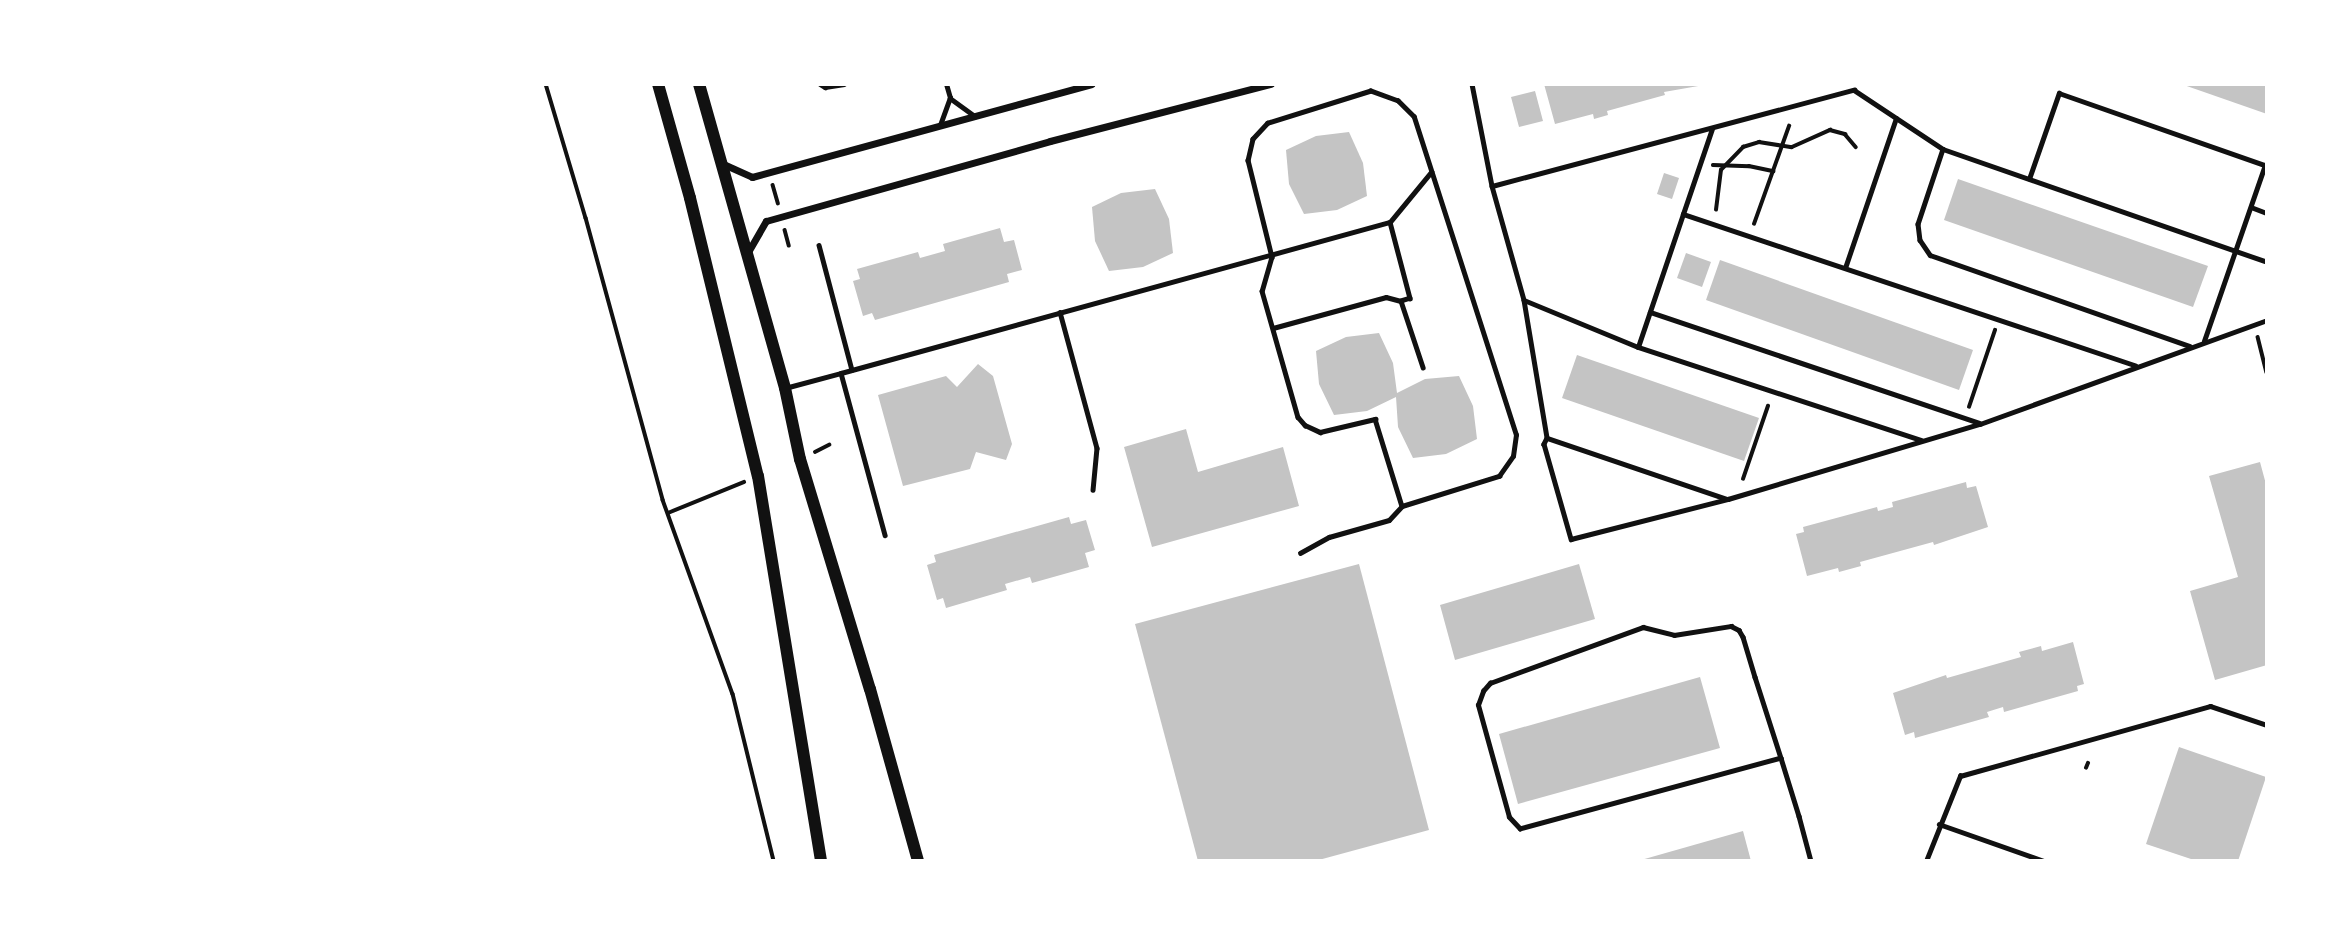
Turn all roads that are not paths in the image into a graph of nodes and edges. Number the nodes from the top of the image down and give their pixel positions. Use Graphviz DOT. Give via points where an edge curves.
graph roads {
  1 [pos="658,84"];
  2 [pos="698,84"];
  3 [pos="820,84"];
  4 [pos="844,84"];
  5 [pos="946,84"];
  6 [pos="1091,84"];
  7 [pos="1270,84"];
  8 [pos="1472,84"];
  9 [pos="950,98"];
  10 [pos="976,116"];
  11 [pos="1896,118"];
  12 [pos="940,126"];
  13 [pos="1712,129"];
  14 [pos="1943,149"];
  15 [pos="721,163"];
  16 [pos="2266,166"];
  17 [pos="1432,171"];
  18 [pos="2029,179"];
  19 [pos="1492,186"];
  20 [pos="2251,207"];
  21 [pos="2267,213"];
  22 [pos="1683,214"];
  23 [pos="1390,222"];
  24 [pos="819,245"];
  25 [pos="2236,251"];
  26 [pos="1271,255"];
  27 [pos="746,256"];
  28 [pos="2267,262"];
  29 [pos="1845,268"];
  30 [pos="1524,300"];
  31 [pos="1401,301"];
  32 [pos="1060,312"];
  33 [pos="1650,312"];
  34 [pos="2267,320"];
  35 [pos="1273,328"];
  36 [pos="2204,342"];
  37 [pos="1638,347"];
  38 [pos="2191,347"];
  39 [pos="2136,365"];
  40 [pos="1423,367"];
  41 [pos="852,370"];
  42 [pos="841,373"];
  43 [pos="785,388"];
  44 [pos="1980,424"];
  45 [pos="1547,438"];
  46 [pos="1922,440"];
  47 [pos="1093,490"];
  48 [pos="1728,499"];
  49 [pos="1402,506"];
  50 [pos="886,535"];
  51 [pos="1300,553"];
  52 [pos="2267,725"];
  53 [pos="1781,758"];
  54 [pos="1939,824"];
  55 [pos="821,861"];
  56 [pos="918,861"];
  57 [pos="1811,861"];
  58 [pos="1926,861"];
  59 [pos="2045,861"];
  1 -- 55 [label="street" via="758,476"];
  2 -- 15 [label="street"];
  3 -- 4 [label="lane"];
  5 -- 9 [label="lane"];
  6 -- 10 [label="street"];
  7 -- 27 [label="street" via="766,222"];
  8 -- 19 [label="lane"];
  9 -- 10 [label="lane"];
  9 -- 12 [label="lane"];
  10 -- 12 [label="street"];
  11 -- 13 [label="lane" via="1854,90"];
  11 -- 14 [label="lane"];
  11 -- 29 [label="lane"];
  12 -- 15 [label="street" via="752,177"];
  13 -- 19 [label="lane"];
  13 -- 22 [label="lane"];
  14 -- 18 [label="lane"];
  14 -- 38 [label="lane" via="1918,224 1920,240 1930,256"];
  15 -- 27 [label="street"];
  16 -- 18 [label="lane" via="2059,93"];
  16 -- 20 [label="lane"];
  17 -- 23 [label="lane"];
  17 -- 26 [label="lane" via="1414,117 1398,101 1371,91 1268,123 1253,139 1248,160"];
  17 -- 49 [label="lane" via="1516,435 1513,456 1499,476"];
  18 -- 25 [label="lane"];
  19 -- 30 [label="lane"];
  20 -- 21 [label="lane"];
  20 -- 25 [label="lane"];
  22 -- 29 [label="lane"];
  22 -- 33 [label="lane"];
  23 -- 26 [label="lane"];
  23 -- 31 [label="lane" via="1410,299"];
  24 -- 41 [label="lane"];
  25 -- 28 [label="lane"];
  25 -- 36 [label="lane"];
  26 -- 32 [label="lane"];
  26 -- 35 [label="lane" via="1262,290"];
  27 -- 43 [label="street"];
  29 -- 39 [label="lane"];
  30 -- 37 [label="lane"];
  30 -- 45 [label="lane"];
  31 -- 35 [label="lane" via="1386,298"];
  31 -- 40 [label="lane"];
  32 -- 41 [label="lane"];
  32 -- 47 [label="lane" via="1097,448"];
  33 -- 37 [label="lane"];
  33 -- 44 [label="lane"];
  34 -- 36 [label="lane"];
  35 -- 49 [label="lane" via="1298,417 1321,432 1375,419"];
  36 -- 38 [label="lane"];
  37 -- 46 [label="lane"];
  38 -- 39 [label="lane"];
  39 -- 44 [label="lane"];
  41 -- 42 [label="lane"];
  42 -- 43 [label="lane"];
  42 -- 50 [label="lane"];
  43 -- 56 [label="street" via="800,459"];
  44 -- 46 [label="lane"];
  45 -- 48 [label="lane"];
  45 -- 48 [label="lane" via="1544,444 1571,539"];
  46 -- 48 [label="lane"];
  49 -- 51 [label="lane" via="1389,520 1329,537"];
  52 -- 54 [label="lane" via="2210,706 1960,776"];
  53 -- 53 [label="lane" via="1743,637 1731,626 1674,635 1643,627 1490,684 1478,705 1508,817 1520,829"];
  53 -- 57 [label="lane"];
  54 -- 58 [label="lane"];
  54 -- 59 [label="lane"];
}
